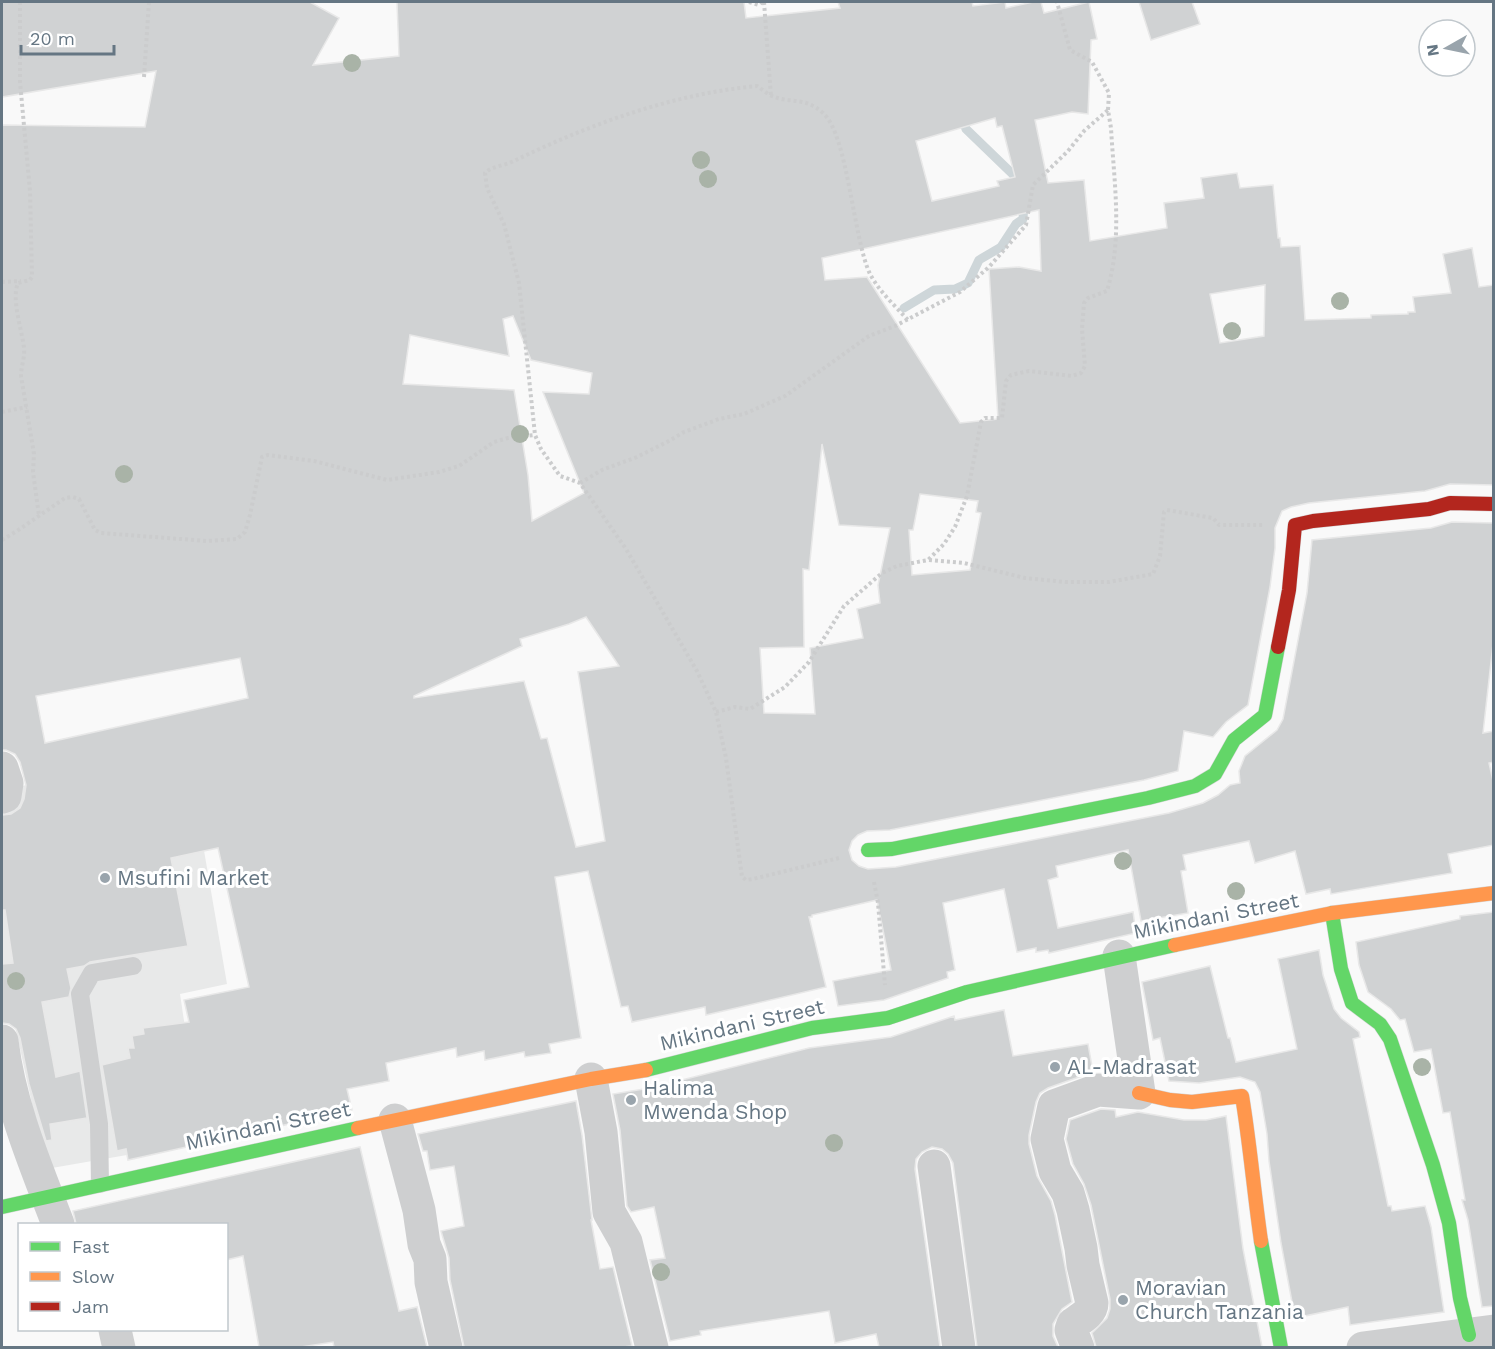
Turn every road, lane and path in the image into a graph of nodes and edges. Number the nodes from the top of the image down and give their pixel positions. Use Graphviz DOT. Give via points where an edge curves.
graph roads {
  1 [pos="20,2"];
  2 [pos="148,2"];
  3 [pos="749,2"];
  4 [pos="763,2"];
  5 [pos="1057,2"];
  6 [pos="144,77"];
  7 [pos="771,96"];
  8 [pos="1108,110"];
  9 [pos="21,281"];
  10 [pos="2,282"];
  11 [pos="908,320"];
  12 [pos="27,407"];
  13 [pos="2,412"];
  14 [pos="534,435"];
  15 [pos="580,483"];
  16 [pos="1494,504"];
  17 [pos="39,516"];
  18 [pos="1295,525"];
  19 [pos="2,540"];
  20 [pos="928,560"];
  21 [pos="716,712"];
  22 [pos="2,768"];
  23 [pos="2,797"];
  24 [pos="868,850"];
  25 [pos="1494,893"];
  26 [pos="1332,913"];
  27 [pos="1119,956"];
  28 [pos="133,966"];
  29 [pos="888,1018"];
  30 [pos="2,1041"];
  31 [pos="591,1078"];
  32 [pos="1139,1092"];
  33 [pos="395,1120"];
  34 [pos="934,1166"];
  35 [pos="100,1184"];
  36 [pos="2,1207"];
  37 [pos="53,1210"];
  38 [pos="116,1331"];
  39 [pos="1481,1333"];
  40 [pos="120,1347"];
  41 [pos="446,1347"];
  42 [pos="652,1347"];
  43 [pos="959,1347"];
  44 [pos="1078,1347"];
  45 [pos="1281,1347"];
  46 [pos="1363,1347"];
  1 -- 9 [label="path" via="20,82 30,191 32,277"];
  2 -- 6 [label="path"];
  3 -- 4 [label="path"];
  4 -- 7 [label="path"];
  5 -- 8 [label="path" via="1070,50 1092,62 1109,93"];
  7 -- 11 [label="path" via="805,102 825,114 841,154 871,275"];
  7 -- 14 [label="path" via="757,86 662,103 486,171 486,188 504,224 519,283"];
  8 -- 11 [label="path" via="1033,185 1026,225 989,267 960,292"];
  8 -- 20 [label="path" via="1117,243 1107,291 1088,298 1083,308 1084,366 1081,373 1072,376 1029,371 1011,375 1006,381 1002,418 985,418 981,422 967,496 955,527"];
  9 -- 10 [label="path"];
  9 -- 12 [label="path" via="15,293 24,348 21,376"];
  11 -- 15 [label="path" via="869,336 786,396 684,432"];
  12 -- 13 [label="path"];
  12 -- 17 [label="path"];
  14 -- 15 [label="path" via="560,476"];
  14 -- 17 [label="path" via="494,442 459,466 387,480 314,461 262,457 245,532 237,538 207,541 101,533 95,531 79,499 73,496"];
  15 -- 21 [label="path" via="626,549 697,671"];
  16 -- 18 [label="street" via="1450,503"];
  17 -- 19 [label="path"];
  18 -- 20 [label="path" via="1219,525 1213,518 1167,510 1153,574 1109,582 1025,578 964,563"];
  18 -- 24 [label="street" via="1289,590 1266,715 1241,732 1229,746 1216,774 1194,786 1133,802 892,849"];
  20 -- 21 [label="path" via="882,573 844,606 809,662 785,687 750,709 735,707"];
  21 -- 24 [label="path" via="744,879"];
  22 -- 23 [label="street" via="7,783"];
  24 -- 29 [label="path" via="878,903"];
  25 -- 26 [label="street, Mikindani Street"];
  26 -- 27 [label="street, Mikindani Street"];
  26 -- 39 [label="street" via="1341,969 1352,1003 1380,1024 1390,1039 1449,1223 1460,1298"];
  27 -- 29 [label="street, Mikindani Street" via="967,992"];
  27 -- 32 [label="street"];
  28 -- 35 [label="lane" via="92,973 80,994 99,1124"];
  29 -- 31 [label="street, Mikindani Street" via="812,1028 645,1070"];
  30 -- 37 [label="street" via="23,1132"];
  31 -- 33 [label="street, Mikindani Street"];
  31 -- 42 [label="street" via="609,1212 626,1242"];
  32 -- 44 [label="street" via="1098,1090 1054,1106 1047,1139 1055,1171 1073,1210 1092,1303 1089,1312 1071,1330"];
  32 -- 45 [label="street" via="1179,1102 1242,1096 1262,1246"];
  33 -- 35 [label="street, Mikindani Street"];
  33 -- 41 [label="street" via="419,1210"];
  34 -- 43 [label="street"];
  35 -- 37 [label="street, Mikindani Street"];
  36 -- 37 [label="street, Mikindani Street"];
  38 -- 40 [label="street"];
  39 -- 46 [label="street"];
}
